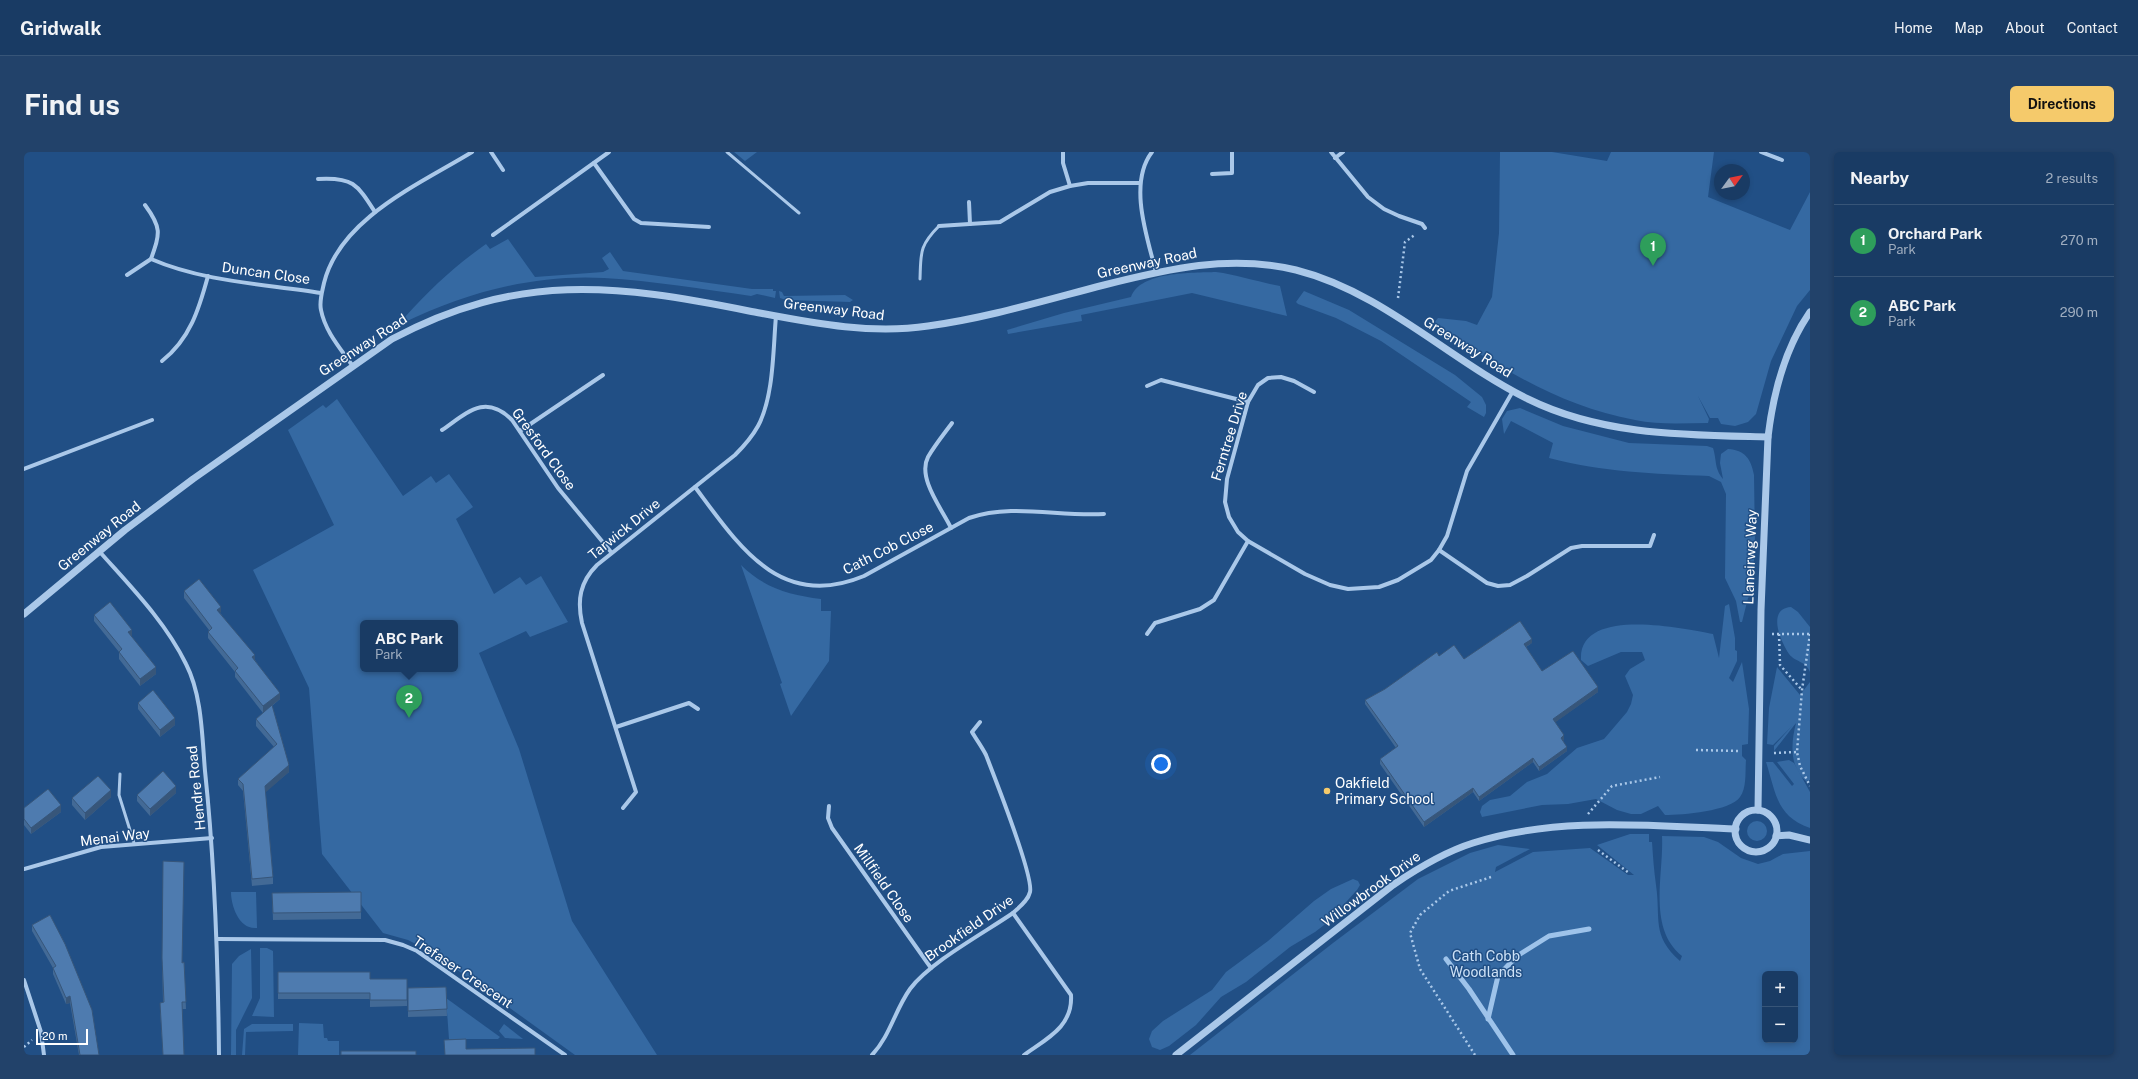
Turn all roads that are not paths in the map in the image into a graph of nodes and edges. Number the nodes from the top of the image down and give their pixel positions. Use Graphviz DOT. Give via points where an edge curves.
graph roads {
  1 [pos="472,152"];
  2 [pos="491,152"];
  3 [pos="608,152"];
  4 [pos="727,152"];
  5 [pos="1063,152"];
  6 [pos="1152,152"];
  7 [pos="1232,152"];
  8 [pos="1331,152"];
  9 [pos="1343,152"];
  10 [pos="1761,152"];
  11 [pos="1335,158"];
  12 [pos="1782,160"];
  13 [pos="594,163"];
  14 [pos="503,170"];
  15 [pos="1212,174"];
  16 [pos="318,179"];
  17 [pos="1140,183"];
  18 [pos="1070,186"];
  19 [pos="969,202"];
  20 [pos="145,205"];
  21 [pos="375,212"];
  22 [pos="800,212"];
  23 [pos="970,224"];
  24 [pos="939,226"];
  25 [pos="710,227"];
  26 [pos="1425,228"];
  27 [pos="493,235"];
  28 [pos="151,259"];
  29 [pos="1156,272"];
  30 [pos="127,275"];
  31 [pos="208,276"];
  32 [pos="920,280"];
  33 [pos="321,293"];
  34 [pos="1810,312"];
  35 [pos="776,316"];
  36 [pos="162,360"];
  37 [pos="352,365"];
  38 [pos="604,375"];
  39 [pos="1148,386"];
  40 [pos="1513,391"];
  41 [pos="1314,392"];
  42 [pos="1248,402"];
  43 [pos="152,420"];
  44 [pos="952,423"];
  45 [pos="442,430"];
  46 [pos="520,431"];
  47 [pos="1768,437"];
  48 [pos="24,469"];
  49 [pos="695,487"];
  50 [pos="1104,514"];
  51 [pos="952,528"];
  52 [pos="1654,535"];
  53 [pos="1248,541"];
  54 [pos="1439,550"];
  55 [pos="99,551"];
  56 [pos="611,552"];
  57 [pos="24,614"];
  58 [pos="1147,634"];
  59 [pos="698,709"];
  60 [pos="980,722"];
  61 [pos="616,727"];
  62 [pos="120,774"];
  63 [pos="829,806"];
  64 [pos="623,808"];
  65 [pos="1758,810"];
  66 [pos="1736,828"];
  67 [pos="1776,836"];
  68 [pos="212,838"];
  69 [pos="1810,840"];
  70 [pos="134,843"];
  71 [pos="24,869"];
  72 [pos="1013,913"];
  73 [pos="218,939"];
  74 [pos="932,968"];
  75 [pos="24,980"];
  76 [pos="44,1055"];
  77 [pos="219,1055"];
  78 [pos="565,1055"];
  79 [pos="872,1055"];
  80 [pos="1024,1055"];
  81 [pos="1176,1055"];
  1 -- 21 [label="street"];
  2 -- 14 [label="street"];
  3 -- 13 [label="street"];
  4 -- 22 [label="lane"];
  5 -- 18 [label="street" via="1063,163"];
  6 -- 17 [label="street"];
  7 -- 15 [label="street" via="1232,173"];
  8 -- 11 [label="street"];
  9 -- 11 [label="street"];
  10 -- 12 [label="street"];
  11 -- 26 [label="street" via="1368,197 1384,209 1422,224"];
  13 -- 25 [label="street" via="634,219 641,222"];
  13 -- 27 [label="street"];
  16 -- 21 [label="street" via="334,178 354,183"];
  17 -- 18 [label="street" via="1088,183"];
  17 -- 29 [label="street" via="1143,220"];
  18 -- 23 [label="street" via="1050,192 1000,222"];
  19 -- 23 [label="street"];
  20 -- 28 [label="street" via="156,219 159,229"];
  21 -- 33 [label="street" via="354,230 333,260"];
  23 -- 24 [label="street"];
  24 -- 32 [label="lane" via="927,238 921,251"];
  28 -- 30 [label="street"];
  28 -- 31 [label="street, Duncan Close" via="167,266"];
  29 -- 35 [label="street, Greenway Road" via="927,327 896,329 835,326"];
  29 -- 40 [label="street, Greenway Road" via="1188,266 1239,263 1294,270 1323,279 1377,305"];
  31 -- 33 [label="street, Duncan Close"];
  31 -- 36 [label="street, Duncan Close" via="192,324 175,350"];
  33 -- 37 [label="street" via="321,309 325,324"];
  34 -- 47 [label="street, Llaneirwg Way" via="1792,346 1784,368 1772,410"];
  35 -- 37 [label="street, Greenway Road" via="688,299 628,291 582,289 527,293 484,301 445,314 392,339"];
  35 -- 49 [label="street, Tarwick Drive" via="768,399 758,425 735,455"];
  37 -- 55 [label="street, Greenway Road" via="193,479"];
  38 -- 46 [label="street"];
  39 -- 42 [label="street" via="1161,380"];
  40 -- 47 [label="street, Greenway Road" via="1550,409 1630,430 1660,434"];
  40 -- 54 [label="street, Ferntree Drive" via="1467,471 1447,536"];
  41 -- 42 [label="street, Ferntree Drive" via="1281,377 1268,378 1258,385"];
  42 -- 53 [label="street, Ferntree Drive" via="1224,490 1229,517 1238,532"];
  43 -- 48 [label="street"];
  44 -- 51 [label="street" via="928,458 926,480"];
  45 -- 46 [label="street, Gresford Close" via="469,412 485,406 504,412"];
  46 -- 56 [label="street, Gresford Close" via="558,488"];
  47 -- 65 [label="street, Llaneirwg Way" via="1760,634"];
  49 -- 51 [label="street, Cath Cob Close" via="744,550 772,574 810,586 829,586 853,581"];
  49 -- 56 [label="street, Tarwick Drive"];
  50 -- 51 [label="street, Cath Cob Close" via="1081,516 1001,510 985,512"];
  52 -- 54 [label="street" via="1650,546 1570,548 1510,585 1498,586 1478,577"];
  53 -- 54 [label="street, Ferntree Drive" via="1305,574 1330,585 1348,589 1379,587 1398,580 1430,560"];
  53 -- 58 [label="street" via="1214,600 1200,609 1155,623"];
  55 -- 57 [label="street, Greenway Road"];
  55 -- 68 [label="street, Hendre Road" via="153,613 187,664 200,719"];
  56 -- 61 [label="street, Tarwick Drive" via="588,573 582,586 579,609"];
  59 -- 61 [label="street" via="689,703"];
  60 -- 72 [label="street, Brookfield Drive" via="972,732 985,754 1031,882 1030,893"];
  61 -- 64 [label="street, Tarwick Drive" via="636,792"];
  62 -- 70 [label="lane" via="119,795"];
  63 -- 74 [label="street, Millfield Close" via="828,818 832,828"];
  65 -- 66 [label="street" via="1739,819"];
  65 -- 67 [label="street" via="1772,818"];
  66 -- 67 [label="street" via="1739,843 1752,852 1767,849 1774,843"];
  66 -- 81 [label="street, Willowbrook Drive" via="1613,826 1540,829 1472,843 1432,860 1393,885"];
  67 -- 69 [label="street" via="1789,835"];
  68 -- 70 [label="street, Menai Way"];
  68 -- 73 [label="street, Hendre Road"];
  70 -- 71 [label="street, Menai Way" via="101,847"];
  72 -- 74 [label="street, Brookfield Drive"];
  72 -- 80 [label="street" via="1071,996 1072,1006 1060,1029"];
  73 -- 77 [label="street, Hendre Road"];
  73 -- 78 [label="street, Trefaser Crescent" via="385,940 403,945 417,951"];
  74 -- 79 [label="street, Brookfield Drive" via="911,988 900,1004 886,1037"];
  75 -- 76 [label="street" via="41,1032"];
}
